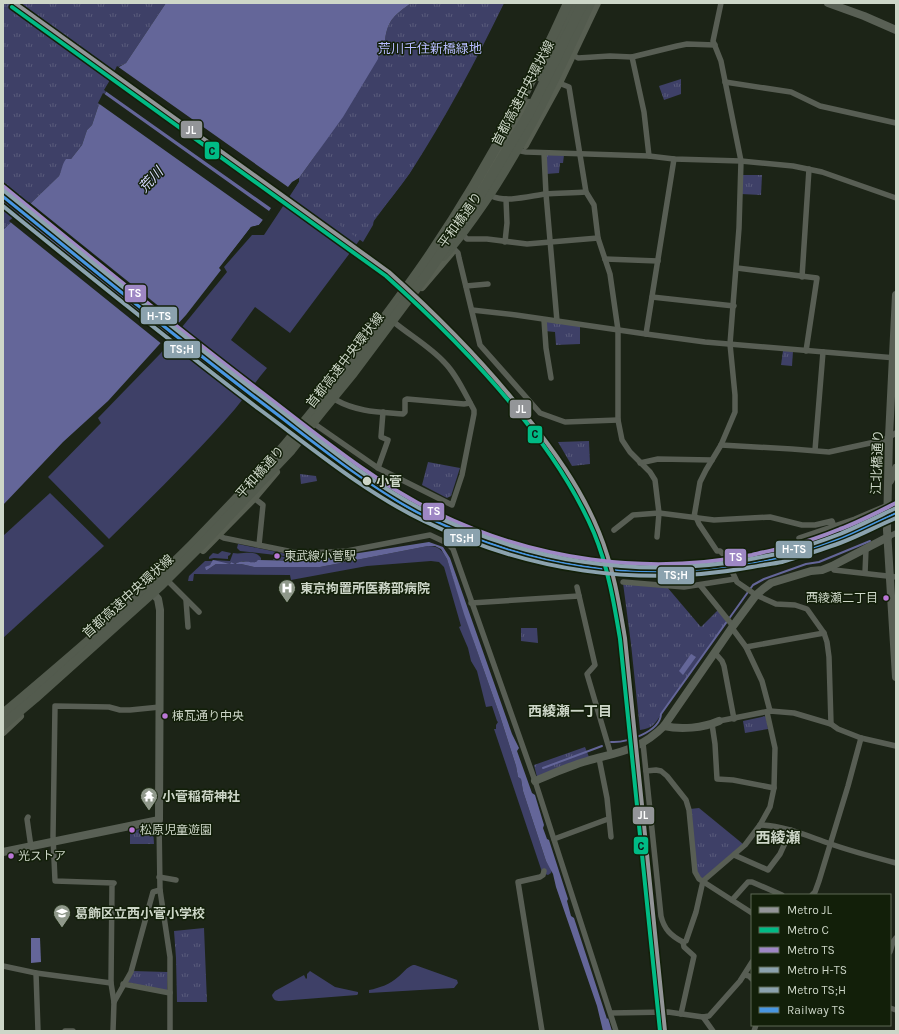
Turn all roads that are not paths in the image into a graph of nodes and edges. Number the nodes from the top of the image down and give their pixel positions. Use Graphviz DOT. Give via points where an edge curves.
graph roads {
  1 [pos="565,3"];
  2 [pos="568,3"];
  3 [pos="576,3"];
  4 [pos="580,3"];
  5 [pos="583,3"];
  6 [pos="590,3"];
  7 [pos="597,3"];
  8 [pos="720,3"];
  9 [pos="828,3"];
  10 [pos="896,30"];
  11 [pos="715,45"];
  12 [pos="573,55"];
  13 [pos="632,57"];
  14 [pos="725,82"];
  15 [pos="559,83"];
  16 [pos="896,122"];
  17 [pos="510,135"];
  18 [pos="521,151"];
  19 [pos="544,153"];
  20 [pos="580,154"];
  21 [pos="649,156"];
  22 [pos="674,159"];
  23 [pos="741,161"];
  24 [pos="809,169"];
  25 [pos="586,192"];
  26 [pos="546,194"];
  27 [pos="492,196"];
  28 [pos="506,198"];
  29 [pos="896,198"];
  30 [pos="464,236"];
  31 [pos="598,238"];
  32 [pos="505,242"];
  33 [pos="550,242"];
  34 [pos="454,249"];
  35 [pos="431,254"];
  36 [pos="605,259"];
  37 [pos="658,260"];
  38 [pos="737,268"];
  39 [pos="427,274"];
  40 [pos="802,277"];
  41 [pos="488,284"];
  42 [pos="466,286"];
  43 [pos="896,295"];
  44 [pos="652,298"];
  45 [pos="734,306"];
  46 [pos="472,310"];
  47 [pos="544,320"];
  48 [pos="557,321"];
  49 [pos="395,323"];
  50 [pos="618,330"];
  51 [pos="646,334"];
  52 [pos="730,344"];
  53 [pos="806,351"];
  54 [pos="823,352"];
  55 [pos="894,358"];
  56 [pos="551,378"];
  57 [pos="336,400"];
  58 [pos="470,403"];
  59 [pos="383,412"];
  60 [pos="618,420"];
  61 [pos="316,425"];
  62 [pos="893,435"];
  63 [pos="722,445"];
  64 [pos="814,450"];
  65 [pos="712,460"];
  66 [pos="640,463"];
  67 [pos="378,468"];
  68 [pos="896,468"];
  69 [pos="888,486"];
  70 [pos="254,498"];
  71 [pos="888,505"];
  72 [pos="659,513"];
  73 [pos="695,517"];
  74 [pos="834,526"];
  75 [pos="614,530"];
  76 [pos="896,533"];
  77 [pos="218,535"];
  78 [pos="657,537"];
  79 [pos="888,537"];
  80 [pos="799,538"];
  81 [pos="259,545"];
  82 [pos="866,549"];
  83 [pos="832,566"];
  84 [pos="864,573"];
  85 [pos="893,577"];
  86 [pos="735,579"];
  87 [pos="167,580"];
  88 [pos="623,582"];
  89 [pos="700,585"];
  90 [pos="576,587"];
  91 [pos="153,593"];
  92 [pos="756,595"];
  93 [pos="579,596"];
  94 [pos="186,600"];
  95 [pos="471,603"];
  96 [pos="199,612"];
  97 [pos="188,626"];
  98 [pos="733,627"];
  99 [pos="824,633"];
  100 [pos="746,647"];
  101 [pos="715,653"];
  102 [pos="896,677"];
  103 [pos="160,707"];
  104 [pos="769,712"];
  105 [pos="3,714"];
  106 [pos="3,719"];
  107 [pos="734,719"];
  108 [pos="716,723"];
  109 [pos="831,724"];
  110 [pos="3,725"];
  111 [pos="664,726"];
  112 [pos="3,732"];
  113 [pos="861,738"];
  114 [pos="643,743"];
  115 [pos="896,746"];
  116 [pos="611,755"];
  117 [pos="599,758"];
  118 [pos="646,771"];
  119 [pos="535,781"];
  120 [pos="774,788"];
  121 [pos="28,817"];
  122 [pos="608,819"];
  123 [pos="159,820"];
  124 [pos="760,826"];
  125 [pos="790,830"];
  126 [pos="611,837"];
  127 [pos="554,839"];
  128 [pos="54,842"];
  129 [pos="829,844"];
  130 [pos="31,847"];
  131 [pos="3,852"];
  132 [pos="734,855"];
  133 [pos="896,863"];
  134 [pos="544,871"];
  135 [pos="159,877"];
  136 [pos="176,880"];
  137 [pos="703,882"];
  138 [pos="160,890"];
  139 [pos="780,894"];
  140 [pos="813,894"];
  141 [pos="732,900"];
  142 [pos="751,912"];
  143 [pos="896,938"];
  144 [pos="682,942"];
  145 [pos="891,949"];
  146 [pos="751,964"];
  147 [pos="3,966"];
  148 [pos="36,972"];
  149 [pos="745,975"];
  150 [pos="751,978"];
  151 [pos="111,983"];
  152 [pos="123,984"];
  153 [pos="170,993"];
  154 [pos="114,1002"];
  155 [pos="611,1013"];
  156 [pos="682,1014"];
  157 [pos="703,1017"];
  158 [pos="38,1031"];
  159 [pos="65,1031"];
  160 [pos="73,1031"];
  161 [pos="113,1031"];
  162 [pos="170,1031"];
  163 [pos="542,1031"];
  164 [pos="616,1031"];
  165 [pos="713,1031"];
  1 -- 17 [label="main road" via="537,61 535,83"];
  2 -- 35 [label="highway, 首都高速中央環状線, bridge" via="510,122"];
  3 -- 35 [label="highway, bridge" via="508,140 468,205"];
  4 -- 17 [label="main road, 平和橋通り" via="545,74"];
  5 -- 39 [label="highway, 首都高速中央環状線, bridge" via="507,152 472,210"];
  6 -- 39 [label="highway, bridge" via="553,83 511,161 454,245"];
  7 -- 12 [label="main road, 平和橋通り"];
  8 -- 11 [label="street" via="713,41"];
  9 -- 10 [label="street"];
  11 -- 13 [label="street" via="687,44"];
  11 -- 14 [label="street"];
  12 -- 13 [label="street" via="578,58"];
  12 -- 15 [label="main road, 平和橋通り"];
  13 -- 21 [label="street" via="644,112"];
  14 -- 16 [label="street" via="791,92 820,106"];
  14 -- 23 [label="street"];
  15 -- 18 [label="main road, 平和橋通り"];
  15 -- 20 [label="street" via="569,86"];
  17 -- 87 [label="main road, 平和橋通り" via="461,216 348,373 262,476"];
  18 -- 19 [label="street"];
  18 -- 27 [label="main road, 平和橋通り"];
  19 -- 20 [label="street"];
  19 -- 26 [label="street"];
  20 -- 21 [label="street"];
  20 -- 25 [label="street"];
  21 -- 22 [label="street"];
  22 -- 23 [label="street"];
  22 -- 37 [label="street"];
  23 -- 24 [label="street"];
  23 -- 38 [label="street"];
  24 -- 29 [label="street"];
  24 -- 40 [label="street"];
  25 -- 26 [label="street"];
  25 -- 31 [label="street" via="594,205"];
  26 -- 28 [label="street"];
  26 -- 33 [label="street"];
  27 -- 28 [label="street"];
  27 -- 30 [label="main road, 平和橋通り"];
  28 -- 32 [label="street"];
  30 -- 32 [label="street" via="467,239"];
  30 -- 34 [label="main road, 平和橋通り"];
  31 -- 33 [label="street"];
  31 -- 36 [label="street"];
  32 -- 33 [label="street"];
  33 -- 48 [label="street"];
  34 -- 42 [label="street" via="458,253"];
  34 -- 49 [label="main road, 平和橋通り"];
  35 -- 105 [label="highway, 首都高速中央環状線, bridge" via="345,370 285,444 245,488 160,576"];
  36 -- 37 [label="street"];
  36 -- 50 [label="street" via="610,274"];
  37 -- 44 [label="street"];
  38 -- 40 [label="street"];
  38 -- 45 [label="street"];
  39 -- 110 [label="highway, 首都高速中央環状線, bridge" via="327,406 250,495 161,585"];
  40 -- 53 [label="street" via="817,278"];
  41 -- 42 [label="street"];
  42 -- 46 [label="street"];
  43 -- 55 [label="street, 江北橋通り"];
  44 -- 45 [label="street"];
  44 -- 51 [label="street"];
  45 -- 52 [label="street"];
  46 -- 47 [label="street"];
  46 -- 60 [label="street" via="480,345 540,413 565,422"];
  47 -- 48 [label="street"];
  47 -- 56 [label="street"];
  48 -- 50 [label="street"];
  49 -- 57 [label="main road, 平和橋通り"];
  49 -- 58 [label="street" via="443,361"];
  50 -- 51 [label="street"];
  50 -- 60 [label="street"];
  51 -- 52 [label="street"];
  52 -- 53 [label="street"];
  52 -- 63 [label="street" via="735,412"];
  53 -- 54 [label="street"];
  54 -- 55 [label="street"];
  54 -- 64 [label="street"];
  55 -- 62 [label="street, 江北橋通り"];
  57 -- 59 [label="street" via="363,410"];
  57 -- 61 [label="main road, 平和橋通り"];
  58 -- 59 [label="street" via="407,399 403,414"];
  58 -- 67 [label="street" via="474,414 462,475 452,505"];
  59 -- 67 [label="street" via="381,437 388,440"];
  60 -- 66 [label="street" via="622,440"];
  61 -- 67 [label="street"];
  61 -- 70 [label="main road, 平和橋通り"];
  62 -- 64 [label="street" via="829,452"];
  62 -- 69 [label="street, 江北橋通り"];
  63 -- 64 [label="street"];
  63 -- 65 [label="street"];
  65 -- 66 [label="street" via="658,459"];
  65 -- 73 [label="street" via="700,482"];
  66 -- 72 [label="street" via="654,480"];
  68 -- 69 [label="street"];
  69 -- 71 [label="street, 江北橋通り"];
  70 -- 77 [label="main road, 平和橋通り"];
  70 -- 81 [label="street" via="263,505"];
  71 -- 74 [label="street" via="855,520"];
  71 -- 79 [label="street, 江北橋通り"];
  72 -- 73 [label="street"];
  72 -- 75 [label="street" via="633,515"];
  72 -- 78 [label="street"];
  73 -- 74 [label="street" via="714,520 770,517 802,525 832,521"];
  73 -- 86 [label="street" via="717,551 725,556"];
  74 -- 80 [label="street"];
  76 -- 79 [label="street"];
  77 -- 81 [label="street"];
  77 -- 87 [label="main road, 平和橋通り"];
  79 -- 82 [label="street"];
  79 -- 85 [label="street, 江北橋通り"];
  81 -- 95 [label="street" via="302,553 324,553 432,535 453,549"];
  82 -- 83 [label="street"];
  82 -- 84 [label="street"];
  83 -- 84 [label="street" via="834,570"];
  83 -- 92 [label="street" via="771,583"];
  84 -- 85 [label="street"];
  85 -- 102 [label="street, 江北橋通り"];
  86 -- 89 [label="street"];
  86 -- 92 [label="street"];
  87 -- 91 [label="main road, 平和橋通り"];
  87 -- 94 [label="street"];
  88 -- 89 [label="street" via="684,587"];
  89 -- 98 [label="street"];
  90 -- 93 [label="street"];
  91 -- 103 [label="street" via="160,610"];
  91 -- 106 [label="main road, 平和橋通り"];
  91 -- 112 [label="main road, 平和橋通り"];
  92 -- 98 [label="street"];
  92 -- 99 [label="street" via="776,604 807,609"];
  93 -- 95 [label="street"];
  93 -- 116 [label="street" via="595,665 587,674"];
  94 -- 96 [label="street"];
  94 -- 97 [label="street"];
  95 -- 119 [label="street"];
  98 -- 100 [label="street"];
  98 -- 101 [label="street"];
  99 -- 100 [label="street"];
  99 -- 109 [label="street" via="829,657"];
  100 -- 104 [label="street" via="762,681"];
  101 -- 107 [label="street" via="724,666"];
  101 -- 111 [label="street"];
  103 -- 123 [label="street"];
  103 -- 128 [label="street" via="120,710 109,707 55,706"];
  104 -- 107 [label="street"];
  104 -- 109 [label="street" via="794,712"];
  104 -- 120 [label="street" via="775,748"];
  107 -- 108 [label="street"];
  108 -- 111 [label="street" via="678,728"];
  108 -- 120 [label="street" via="717,779"];
  109 -- 113 [label="street"];
  111 -- 114 [label="street"];
  113 -- 115 [label="street"];
  113 -- 129 [label="street"];
  114 -- 116 [label="street" via="633,749"];
  114 -- 118 [label="street"];
  116 -- 117 [label="street"];
  117 -- 119 [label="street"];
  117 -- 122 [label="street" via="607,798"];
  118 -- 137 [label="street" via="661,771 686,800 695,872"];
  118 -- 144 [label="street" via="663,926 668,933"];
  119 -- 127 [label="street"];
  120 -- 124 [label="street" via="770,807"];
  121 -- 130 [label="street"];
  122 -- 126 [label="street"];
  122 -- 127 [label="street"];
  123 -- 128 [label="street"];
  123 -- 135 [label="street"];
  124 -- 125 [label="street"];
  124 -- 132 [label="street"];
  125 -- 129 [label="street"];
  125 -- 132 [label="street" via="780,854 768,870"];
  127 -- 155 [label="street"];
  128 -- 130 [label="street"];
  128 -- 151 [label="street" via="55,881 114,883"];
  129 -- 133 [label="street"];
  129 -- 140 [label="street" via="818,884"];
  130 -- 131 [label="street"];
  132 -- 137 [label="street"];
  134 -- 163 [label="street" via="542,876 518,882"];
  135 -- 136 [label="street"];
  135 -- 138 [label="street"];
  137 -- 141 [label="street"];
  137 -- 144 [label="street" via="686,941"];
  138 -- 152 [label="street" via="153,892 131,972"];
  138 -- 153 [label="street" via="170,957"];
  139 -- 141 [label="street" via="748,882"];
  141 -- 142 [label="street"];
  143 -- 145 [label="street"];
  144 -- 156 [label="street" via="694,956"];
  146 -- 149 [label="street"];
  147 -- 148 [label="street"];
  148 -- 151 [label="street"];
  148 -- 158 [label="street"];
  149 -- 150 [label="street"];
  149 -- 157 [label="street" via="709,1016"];
  151 -- 154 [label="street"];
  152 -- 153 [label="street"];
  152 -- 154 [label="street"];
  153 -- 162 [label="street"];
  154 -- 161 [label="street"];
  155 -- 156 [label="street" via="647,1011"];
  155 -- 164 [label="street"];
  156 -- 157 [label="street"];
  157 -- 165 [label="street"];
  159 -- 160 [label="street"];
}
